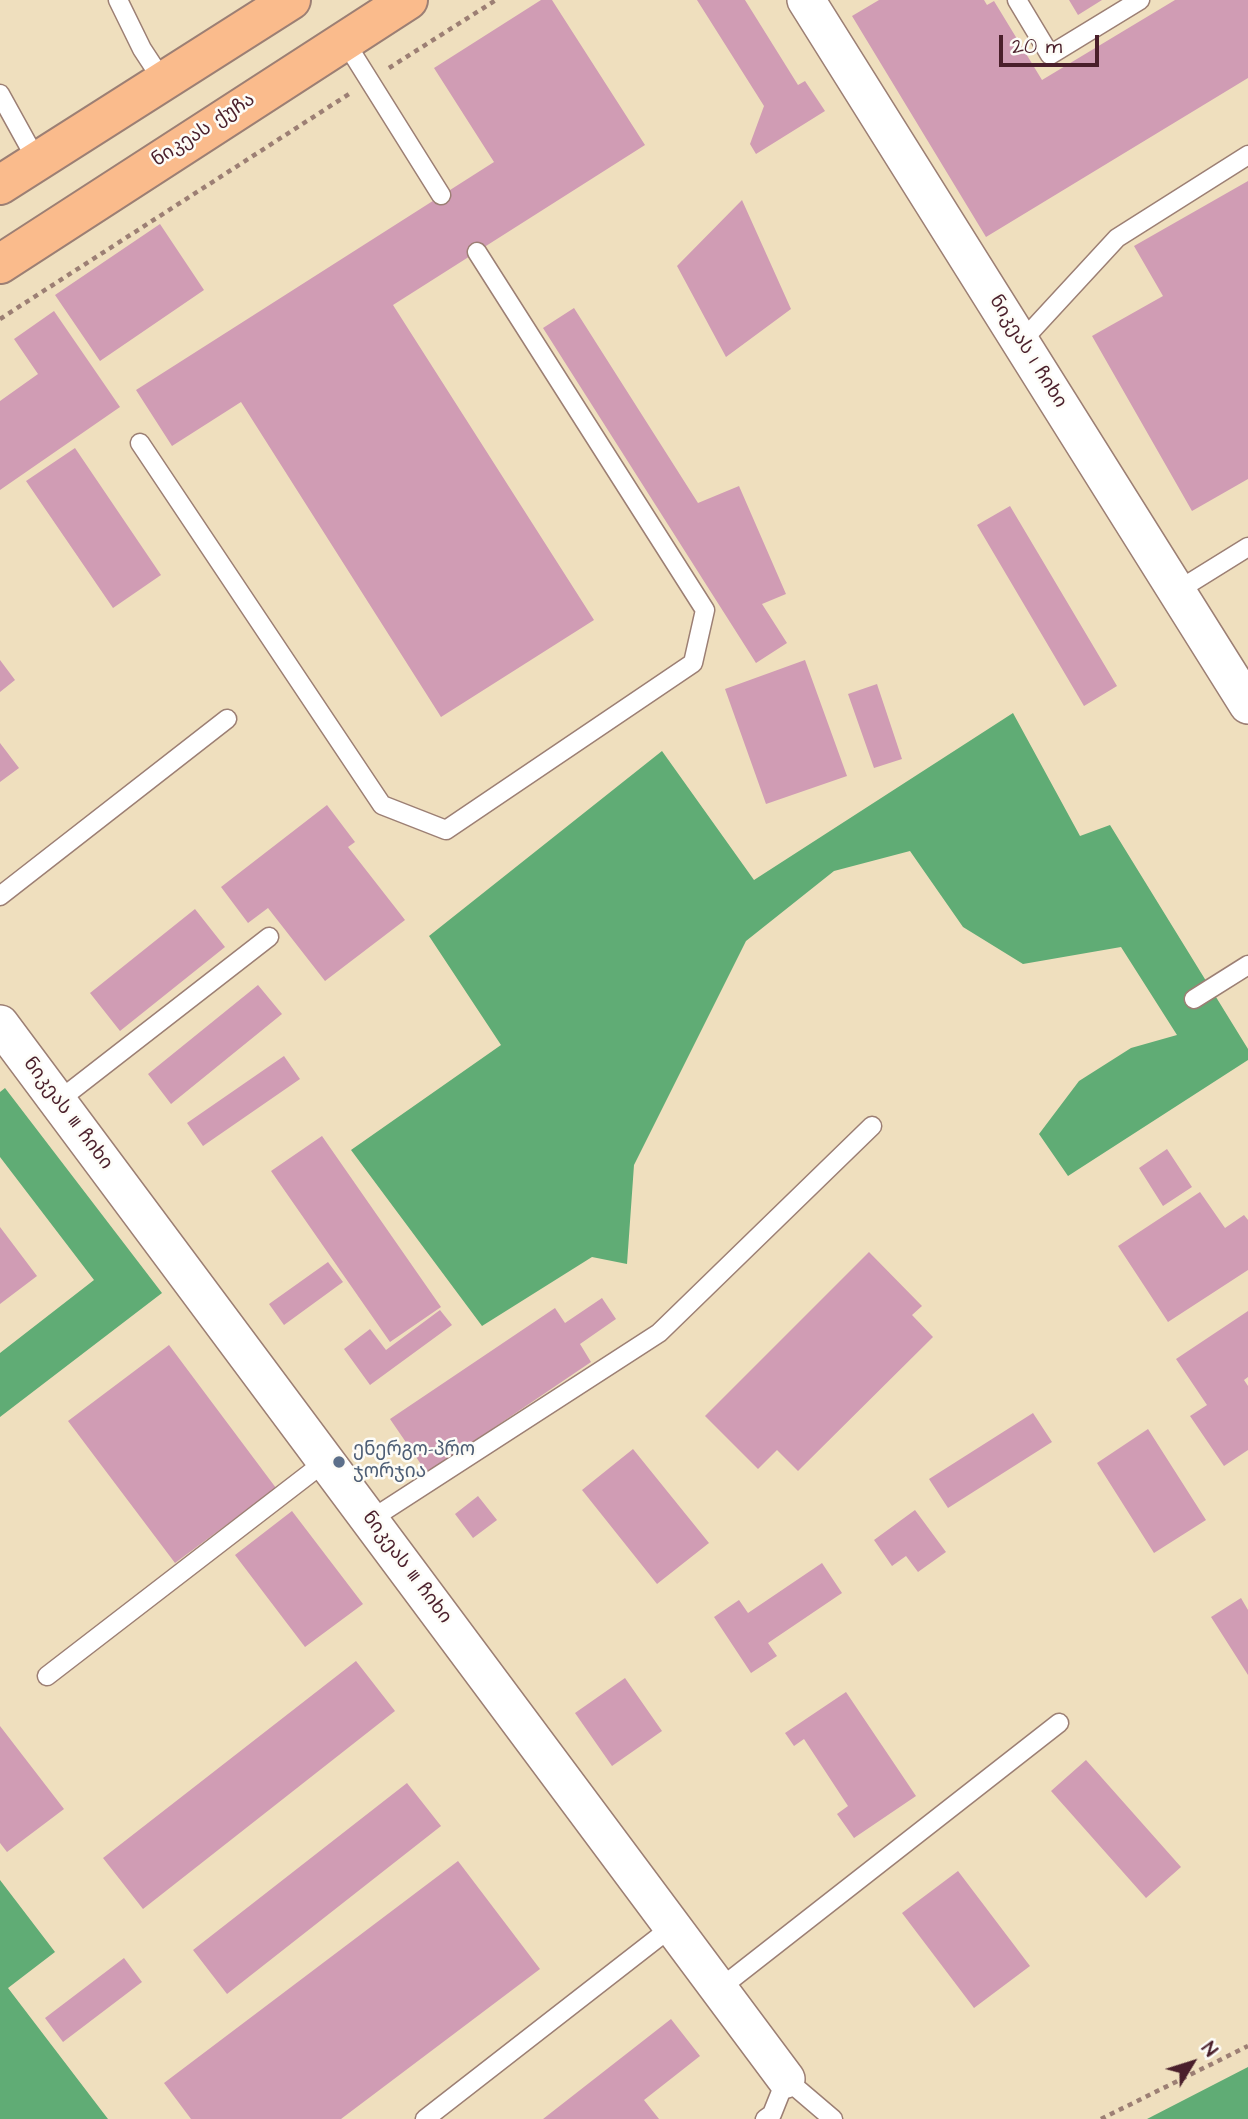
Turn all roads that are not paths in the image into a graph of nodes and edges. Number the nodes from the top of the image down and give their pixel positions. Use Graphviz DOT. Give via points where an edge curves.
graph roads {
  1 [pos="118,0"];
  2 [pos="292,0"];
  3 [pos="408,0"];
  4 [pos="806,0"];
  5 [pos="1017,0"];
  6 [pos="1140,0"];
  7 [pos="344,40"];
  8 [pos="163,81"];
  9 [pos="0,94"];
  10 [pos="1248,155"];
  11 [pos="37,161"];
  12 [pos="0,184"];
  13 [pos="441,195"];
  14 [pos="477,252"];
  15 [pos="0,264"];
  16 [pos="1021,342"];
  17 [pos="140,443"];
  18 [pos="1248,547"];
  19 [pos="1177,591"];
  20 [pos="1248,705"];
  21 [pos="227,719"];
  22 [pos="0,896"];
  23 [pos="269,937"];
  24 [pos="1248,965"];
  25 [pos="1194,999"];
  26 [pos="0,1024"];
  27 [pos="58,1101"];
  28 [pos="872,1126"];
  29 [pos="326,1461"];
  30 [pos="370,1520"];
  31 [pos="47,1676"];
  32 [pos="1059,1723"];
  33 [pos="673,1926"];
  34 [pos="719,1989"];
  35 [pos="786,2080"];
  36 [pos="425,2119"];
  37 [pos="765,2119"];
  38 [pos="833,2119"];
  1 -- 8 [label="lane"];
  2 -- 8 [label="main road"];
  3 -- 7 [label="main road, ნიკეას ქუჩა"];
  4 -- 16 [label="street, ნიკეას I ჩიხი"];
  5 -- 6 [label="lane" via="1050,55"];
  7 -- 13 [label="lane"];
  7 -- 15 [label="main road, ნიკეას ქუჩა"];
  8 -- 11 [label="main road"];
  9 -- 11 [label="lane"];
  10 -- 16 [label="lane" via="1117,238"];
  11 -- 12 [label="main road"];
  14 -- 17 [label="lane" via="705,610 693,663 446,830 382,806"];
  16 -- 19 [label="street, ნიკეას I ჩიხი"];
  18 -- 19 [label="lane"];
  19 -- 20 [label="street, ნიკეას I ჩიხი"];
  21 -- 22 [label="lane"];
  23 -- 27 [label="lane"];
  24 -- 25 [label="lane"];
  26 -- 27 [label="street, ნიკეას III ჩიხი"];
  27 -- 29 [label="street, ნიკეას III ჩიხი"];
  28 -- 30 [label="lane" via="659,1333"];
  29 -- 30 [label="street, ნიკეას III ჩიხი"];
  29 -- 31 [label="lane"];
  30 -- 33 [label="street, ნიკეას III ჩიხი"];
  32 -- 34 [label="lane"];
  33 -- 34 [label="street, ნიკეას III ჩიხი"];
  33 -- 36 [label="lane"];
  34 -- 35 [label="street, ნიკეას III ჩიხი"];
  35 -- 37 [label="lane" via="772,2114"];
  35 -- 38 [label="lane"];
}
